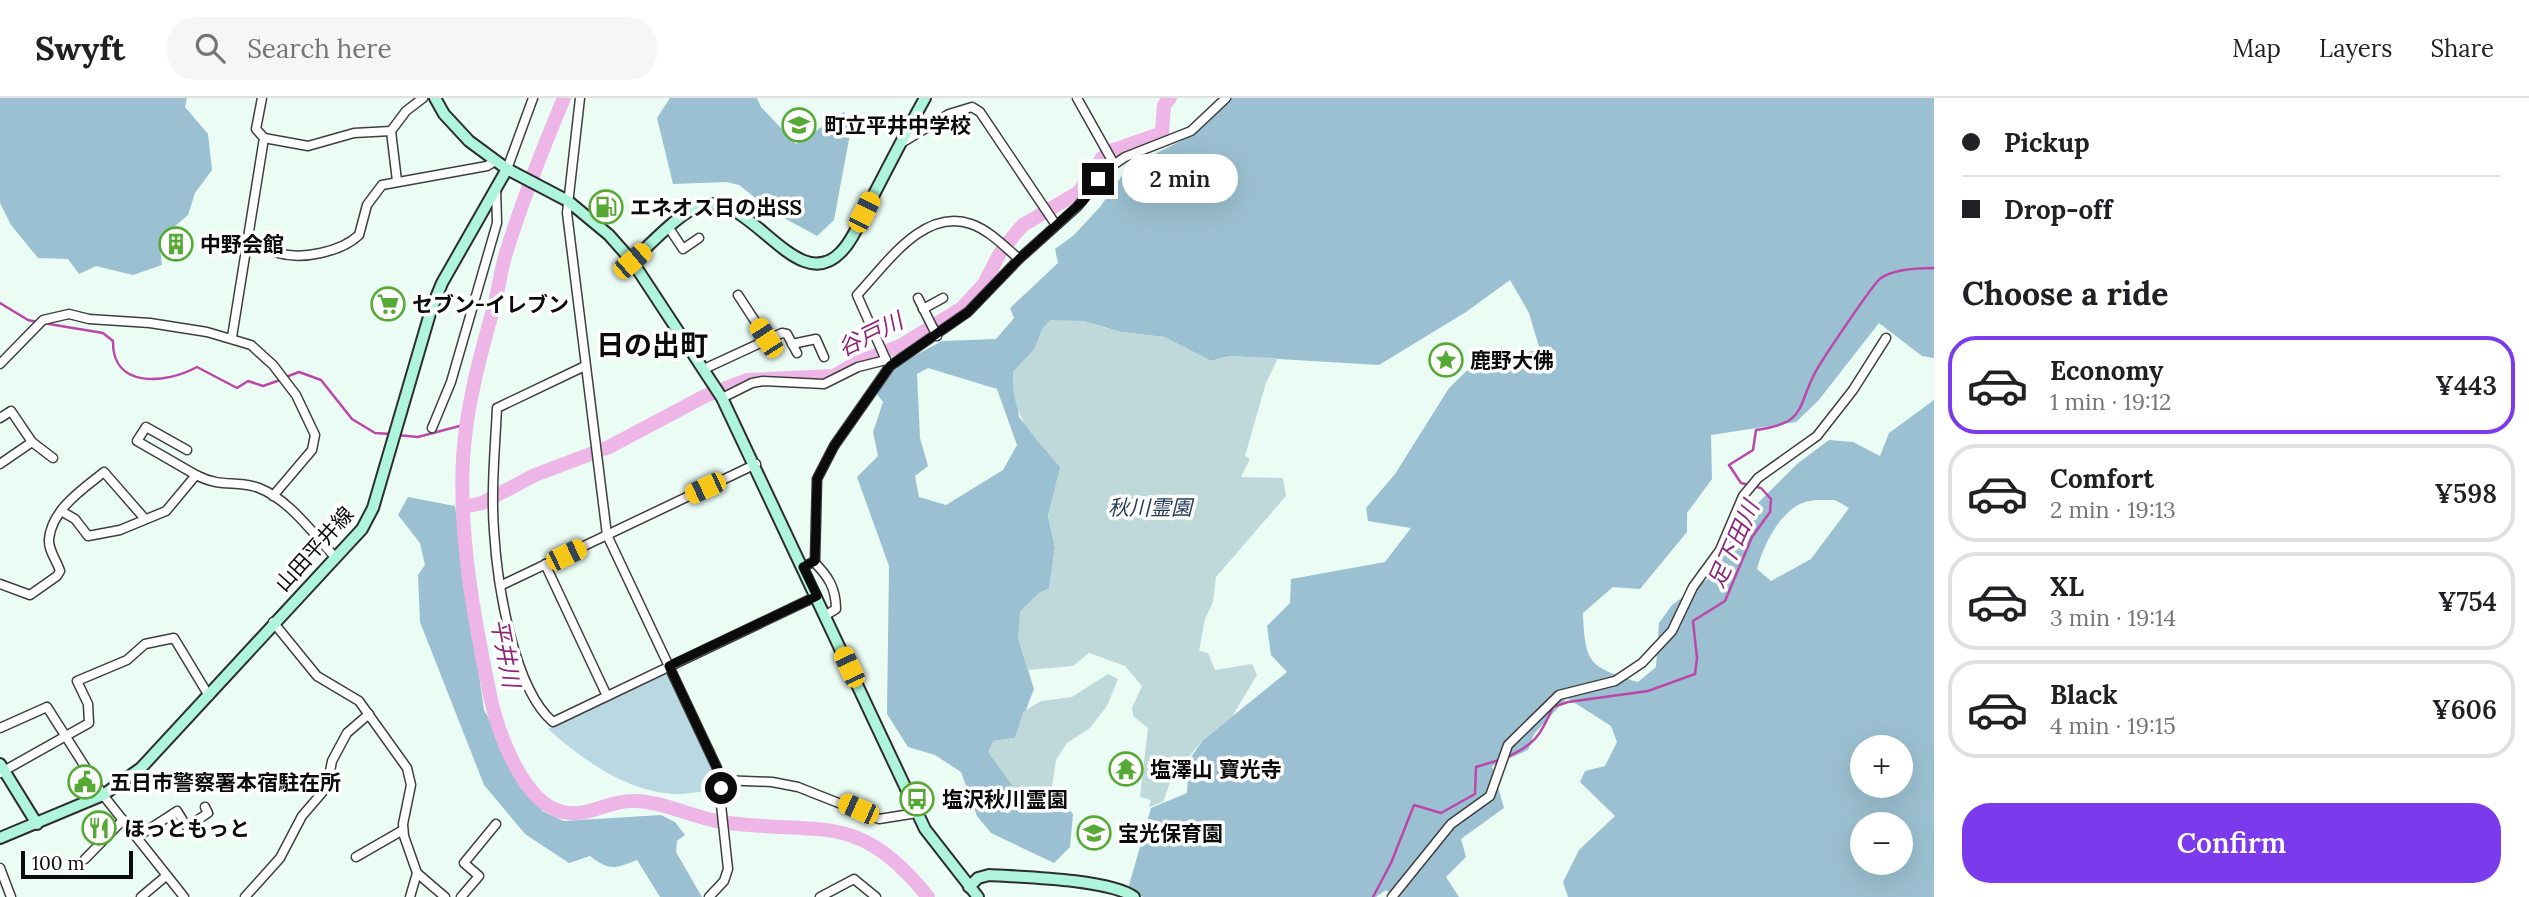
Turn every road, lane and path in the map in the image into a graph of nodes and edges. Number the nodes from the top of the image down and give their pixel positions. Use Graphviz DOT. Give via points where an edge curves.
graph roads {
  1 [pos="262,98"];
  2 [pos="423,98"];
  3 [pos="435,98"];
  4 [pos="533,98"];
  5 [pos="580,98"];
  6 [pos="925,98"];
  7 [pos="1077,98"];
  8 [pos="1226,98"];
  9 [pos="391,131"];
  10 [pos="264,138"];
  11 [pos="900,144"];
  12 [pos="495,161"];
  13 [pos="1114,164"];
  14 [pos="510,171"];
  15 [pos="397,181"];
  16 [pos="496,187"];
  17 [pos="568,201"];
  18 [pos="1056,225"];
  19 [pos="669,228"];
  20 [pos="248,237"];
  21 [pos="699,238"];
  22 [pos="1019,259"];
  23 [pos="632,261"];
  24 [pos="738,295"];
  25 [pos="918,298"];
  26 [pos="943,298"];
  27 [pos="923,309"];
  28 [pos="934,330"];
  29 [pos="232,337"];
  30 [pos="766,338"];
  31 [pos="1886,338"];
  32 [pos="792,344"];
  33 [pos="797,353"];
  34 [pos="824,357"];
  35 [pos="888,363"];
  36 [pos="0,364"];
  37 [pos="585,366"];
  38 [pos="704,369"];
  39 [pos="722,398"];
  40 [pos="0,418"];
  41 [pos="432,426"];
  42 [pos="32,442"];
  43 [pos="187,450"];
  44 [pos="53,458"];
  45 [pos="0,464"];
  46 [pos="755,464"];
  47 [pos="196,475"];
  48 [pos="273,496"];
  49 [pos="61,511"];
  50 [pos="145,519"];
  51 [pos="607,535"];
  52 [pos="336,558"];
  53 [pos="545,564"];
  54 [pos="808,564"];
  55 [pos="0,584"];
  56 [pos="502,585"];
  57 [pos="817,596"];
  58 [pos="825,615"];
  59 [pos="273,622"];
  60 [pos="669,666"];
  61 [pos="209,696"];
  62 [pos="607,696"];
  63 [pos="369,714"];
  64 [pos="0,729"];
  65 [pos="68,736"];
  66 [pos="1,770"];
  67 [pos="721,784"];
  68 [pos="103,795"];
  69 [pos="205,807"];
  70 [pos="917,813"];
  71 [pos="123,820"];
  72 [pos="37,824"];
  73 [pos="496,824"];
  74 [pos="403,830"];
  75 [pos="137,837"];
  76 [pos="0,838"];
  77 [pos="356,857"];
  78 [pos="85,859"];
  79 [pos="0,868"];
  80 [pos="417,873"];
  81 [pos="166,876"];
  82 [pos="970,887"];
  83 [pos="11,897"];
  84 [pos="141,897"];
  85 [pos="184,897"];
  86 [pos="245,897"];
  87 [pos="410,897"];
  88 [pos="445,897"];
  89 [pos="461,897"];
  90 [pos="709,897"];
  91 [pos="820,897"];
  92 [pos="876,897"];
  93 [pos="978,897"];
  94 [pos="1134,897"];
  95 [pos="1392,897"];
  1 -- 10 [label="street" via="256,129"];
  2 -- 9 [label="street"];
  3 -- 12 [label="main road" via="457,129"];
  4 -- 14 [label="street"];
  5 -- 17 [label="street"];
  6 -- 11 [label="main road"];
  7 -- 13 [label="street"];
  8 -- 13 [label="street" via="1191,131"];
  9 -- 10 [label="street" via="354,133 308,146"];
  9 -- 15 [label="street"];
  10 -- 20 [label="street"];
  11 -- 18 [label="street" via="949,114 972,107 980,112"];
  11 -- 19 [label="main road" via="846,245 823,263 796,258 738,211 718,204 700,205"];
  12 -- 14 [label="main road"];
  12 -- 15 [label="street"];
  13 -- 18 [label="street"];
  14 -- 16 [label="main road, 山田平井線"];
  14 -- 17 [label="main road"];
  15 -- 20 [label="street" via="372,194 359,235 338,249 278,253"];
  16 -- 41 [label="street" via="497,223 451,382"];
  16 -- 52 [label="main road, 山田平井線" via="431,310 369,518"];
  17 -- 23 [label="main road"];
  17 -- 37 [label="street"];
  18 -- 22 [label="street"];
  19 -- 21 [label="street" via="683,249"];
  19 -- 23 [label="main road"];
  20 -- 29 [label="street"];
  22 -- 28 [label="street" via="968,312"];
  22 -- 35 [label="street" via="970,223 951,220 918,233 857,295"];
  23 -- 38 [label="main road"];
  24 -- 30 [label="street"];
  25 -- 27 [label="street"];
  26 -- 27 [label="street"];
  27 -- 28 [label="street"];
  28 -- 35 [label="street"];
  29 -- 36 [label="street" via="69,314 43,320"];
  29 -- 48 [label="street" via="260,351 279,372 313,427 312,450"];
  30 -- 32 [label="street" via="787,334"];
  30 -- 38 [label="street"];
  31 -- 95 [label="street" via="1817,436 1758,478 1743,496 1720,550 1693,587 1677,623 1642,663 1606,686 1559,695 1508,745 1490,796 1451,824"];
  32 -- 33 [label="street"];
  32 -- 34 [label="street" via="816,339"];
  35 -- 39 [label="street" via="858,366 824,384 752,383"];
  35 -- 54 [label="street" via="817,479"];
  37 -- 51 [label="street"];
  37 -- 56 [label="street" via="497,408 494,529"];
  38 -- 39 [label="main road"];
  39 -- 46 [label="main road"];
  40 -- 42 [label="street" via="11,411"];
  42 -- 44 [label="street"];
  42 -- 45 [label="street"];
  43 -- 47 [label="street" via="146,427 137,441"];
  46 -- 51 [label="street"];
  46 -- 54 [label="main road"];
  47 -- 48 [label="street" via="214,484 240,484"];
  47 -- 50 [label="street" via="166,511"];
  48 -- 52 [label="street"];
  49 -- 50 [label="street" via="75,519 88,536"];
  49 -- 50 [label="street" via="104,472"];
  49 -- 55 [label="street" via="49,539 57,576 30,595"];
  51 -- 53 [label="street"];
  51 -- 60 [label="street"];
  52 -- 59 [label="main road, 山田平井線"];
  53 -- 56 [label="street"];
  53 -- 62 [label="street"];
  54 -- 57 [label="main road"];
  54 -- 58 [label="street" via="825,573 836,597 836,609"];
  56 -- 62 [label="street" via="520,671 547,716 553,722"];
  57 -- 58 [label="main road"];
  57 -- 60 [label="street"];
  58 -- 70 [label="main road"];
  59 -- 61 [label="main road, 山田平井線"];
  59 -- 63 [label="street" via="317,676 354,696"];
  60 -- 62 [label="street"];
  60 -- 67 [label="street"];
  61 -- 65 [label="street" via="170,636 145,644 127,660 78,681 88,704 89,723"];
  61 -- 68 [label="main road, 山田平井線" via="141,768"];
  63 -- 74 [label="street" via="407,768 410,779"];
  63 -- 86 [label="street" via="347,733 332,761 327,787 302,816 280,858"];
  64 -- 65 [label="street" via="47,707"];
  65 -- 66 [label="street"];
  65 -- 68 [label="street"];
  66 -- 72 [label="main road"];
  67 -- 70 [label="street" via="772,782 798,787 879,819"];
  67 -- 90 [label="street" via="727,876"];
  68 -- 71 [label="street"];
  68 -- 72 [label="main road, 山田平井線"];
  69 -- 75 [label="street" via="208,813 187,827 177,811"];
  70 -- 82 [label="main road" via="936,846"];
  71 -- 75 [label="street"];
  71 -- 78 [label="street"];
  72 -- 76 [label="main road, 山田平井線"];
  73 -- 89 [label="street" via="464,863 479,876"];
  74 -- 77 [label="street"];
  74 -- 80 [label="street"];
  75 -- 81 [label="street"];
  79 -- 83 [label="street"];
  80 -- 87 [label="street"];
  80 -- 88 [label="street"];
  81 -- 84 [label="street"];
  81 -- 85 [label="street"];
  82 -- 93 [label="main road"];
  82 -- 94 [label="main road" via="989,874 1089,884"];
  91 -- 92 [label="street" via="854,879"];
}
